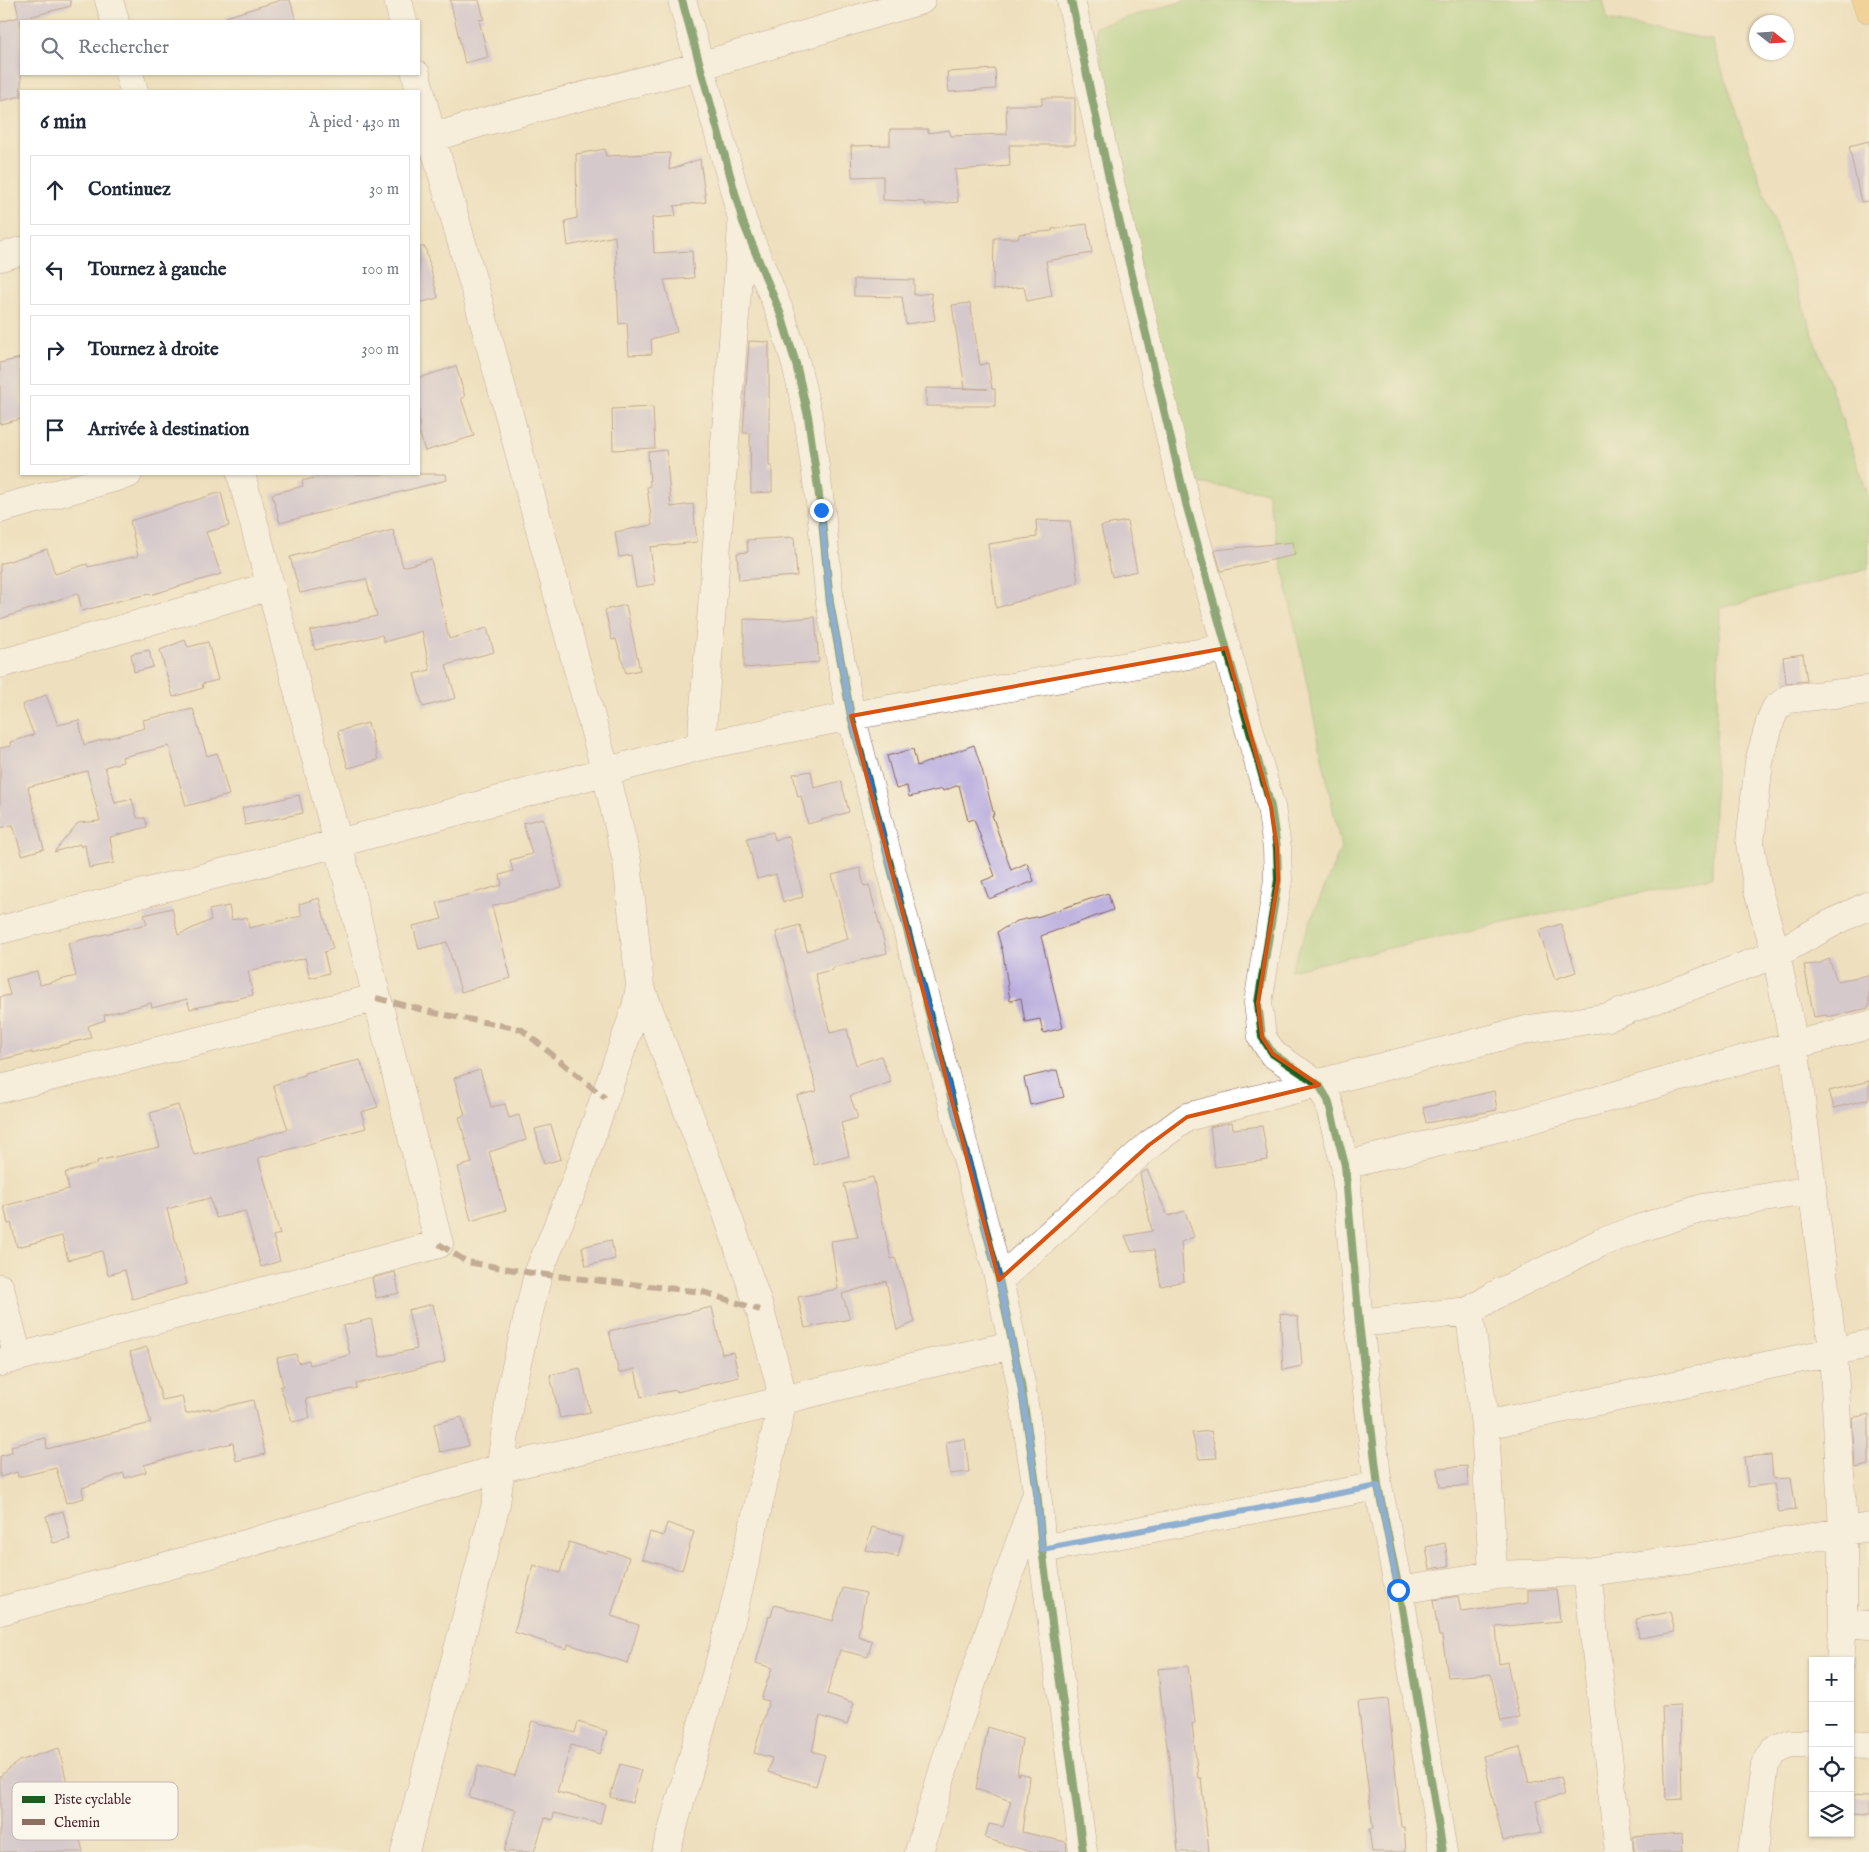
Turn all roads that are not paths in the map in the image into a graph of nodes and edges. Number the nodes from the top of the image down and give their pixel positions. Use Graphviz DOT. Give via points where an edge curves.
graph roads {
  1 [pos="109,0"];
  2 [pos="398,0"];
  3 [pos="682,0"];
  4 [pos="921,0"];
  5 [pos="1071,0"];
  6 [pos="1866,0"];
  7 [pos="1869,9"];
  8 [pos="114,20"];
  9 [pos="403,20"];
  10 [pos="700,66"];
  11 [pos="129,75"];
  12 [pos="416,75"];
  13 [pos="134,90"];
  14 [pos="418,90"];
  15 [pos="420,103"];
  16 [pos="425,140"];
  17 [pos="743,222"];
  18 [pos="20,251"];
  19 [pos="0,257"];
  20 [pos="124,475"];
  21 [pos="241,475"];
  22 [pos="0,508"];
  23 [pos="271,586"];
  24 [pos="1226,648"];
  25 [pos="0,664"];
  26 [pos="1869,690"];
  27 [pos="851,716"];
  28 [pos="701,746"];
  29 [pos="606,773"];
  30 [pos="338,843"];
  31 [pos="1869,905"];
  32 [pos="0,930"];
  33 [pos="1776,954"];
  34 [pos="640,986"];
  35 [pos="376,998"];
  36 [pos="1869,1025"];
  37 [pos="1794,1044"];
  38 [pos="1319,1084"];
  39 [pos="0,1089"];
  40 [pos="1345,1165"];
  41 [pos="1812,1190"];
  42 [pos="999,1280"];
  43 [pos="0,1288"];
  44 [pos="1469,1311"];
  45 [pos="1359,1323"];
  46 [pos="1869,1344"];
  47 [pos="1013,1345"];
  48 [pos="1833,1350"];
  49 [pos="9,1359"];
  50 [pos="782,1401"];
  51 [pos="1485,1425"];
  52 [pos="501,1468"];
  53 [pos="1378,1486"];
  54 [pos="1037,1490"];
  55 [pos="1856,1528"];
  56 [pos="1042,1549"];
  57 [pos="1587,1572"];
  58 [pos="1493,1575"];
  59 [pos="1398,1590"];
  60 [pos="0,1611"];
  61 [pos="1856,1624"];
  62 [pos="1842,1657"];
  63 [pos="1809,1744"];
  64 [pos="1854,1744"];
  65 [pos="1869,1745"];
  66 [pos="405,1852"];
  67 [pos="666,1852"];
  68 [pos="919,1852"];
  69 [pos="1083,1852"];
  70 [pos="1443,1852"];
  71 [pos="1620,1852"];
  72 [pos="1753,1852"];
  1 -- 8 [label="street"];
  2 -- 9 [label="street"];
  3 -- 10 [label="street"];
  4 -- 10 [label="street"];
  5 -- 24 [label="street" via="1109,178 1187,506"];
  6 -- 7 [label="highway"];
  10 -- 16 [label="street"];
  10 -- 17 [label="street"];
  11 -- 13 [label="street"];
  12 -- 14 [label="street"];
  15 -- 16 [label="street"];
  16 -- 29 [label="street" via="475,289"];
  17 -- 27 [label="street" via="781,315 808,416 830,603"];
  17 -- 28 [label="street"];
  18 -- 19 [label="street"];
  20 -- 22 [label="street"];
  21 -- 23 [label="street"];
  23 -- 25 [label="street"];
  23 -- 30 [label="street"];
  24 -- 27 [label="street"];
  24 -- 38 [label="street" via="1271,807 1277,848 1278,880 1258,1003 1262,1037 1273,1054"];
  26 -- 33 [label="street" via="1788,699 1776,708 1771,719 1759,762 1750,843 1758,891"];
  27 -- 28 [label="street"];
  27 -- 42 [label="street"];
  28 -- 29 [label="street"];
  29 -- 30 [label="street"];
  29 -- 34 [label="street" via="626,861"];
  30 -- 32 [label="street"];
  30 -- 35 [label="street"];
  31 -- 33 [label="street"];
  33 -- 37 [label="street"];
  33 -- 38 [label="street" via="1609,1017 1530,1029"];
  34 -- 50 [label="street" via="726,1211 760,1310"];
  34 -- 52 [label="street" via="636,1007 578,1174 538,1274 510,1388"];
  35 -- 39 [label="street"];
  35 -- 49 [label="street" via="439,1244"];
  36 -- 37 [label="street"];
  37 -- 40 [label="street" via="1514,1124"];
  37 -- 41 [label="street"];
  38 -- 40 [label="street" via="1328,1100"];
  38 -- 42 [label="street" via="1187,1117 1149,1145"];
  40 -- 45 [label="street"];
  41 -- 44 [label="street" via="1703,1208 1638,1229 1600,1243"];
  41 -- 48 [label="street"];
  42 -- 47 [label="street"];
  43 -- 49 [label="street"];
  44 -- 45 [label="street"];
  44 -- 51 [label="street"];
  45 -- 53 [label="street"];
  46 -- 48 [label="street"];
  47 -- 50 [label="street"];
  47 -- 54 [label="street"];
  48 -- 51 [label="street"];
  48 -- 55 [label="street"];
  50 -- 52 [label="street"];
  50 -- 67 [label="street" via="730,1621"];
  51 -- 58 [label="street"];
  52 -- 60 [label="street" via="222,1551"];
  52 -- 66 [label="street" via="496,1504"];
  53 -- 56 [label="street"];
  53 -- 59 [label="street"];
  54 -- 56 [label="street"];
  54 -- 68 [label="street" via="951,1744"];
  55 -- 57 [label="street" via="1701,1557"];
  55 -- 61 [label="street"];
  56 -- 69 [label="street"];
  57 -- 58 [label="street"];
  57 -- 71 [label="street"];
  58 -- 59 [label="street"];
  59 -- 70 [label="street"];
  61 -- 62 [label="street"];
  63 -- 72 [label="street" via="1790,1744 1774,1751 1765,1765"];
  64 -- 65 [label="street"];
}
